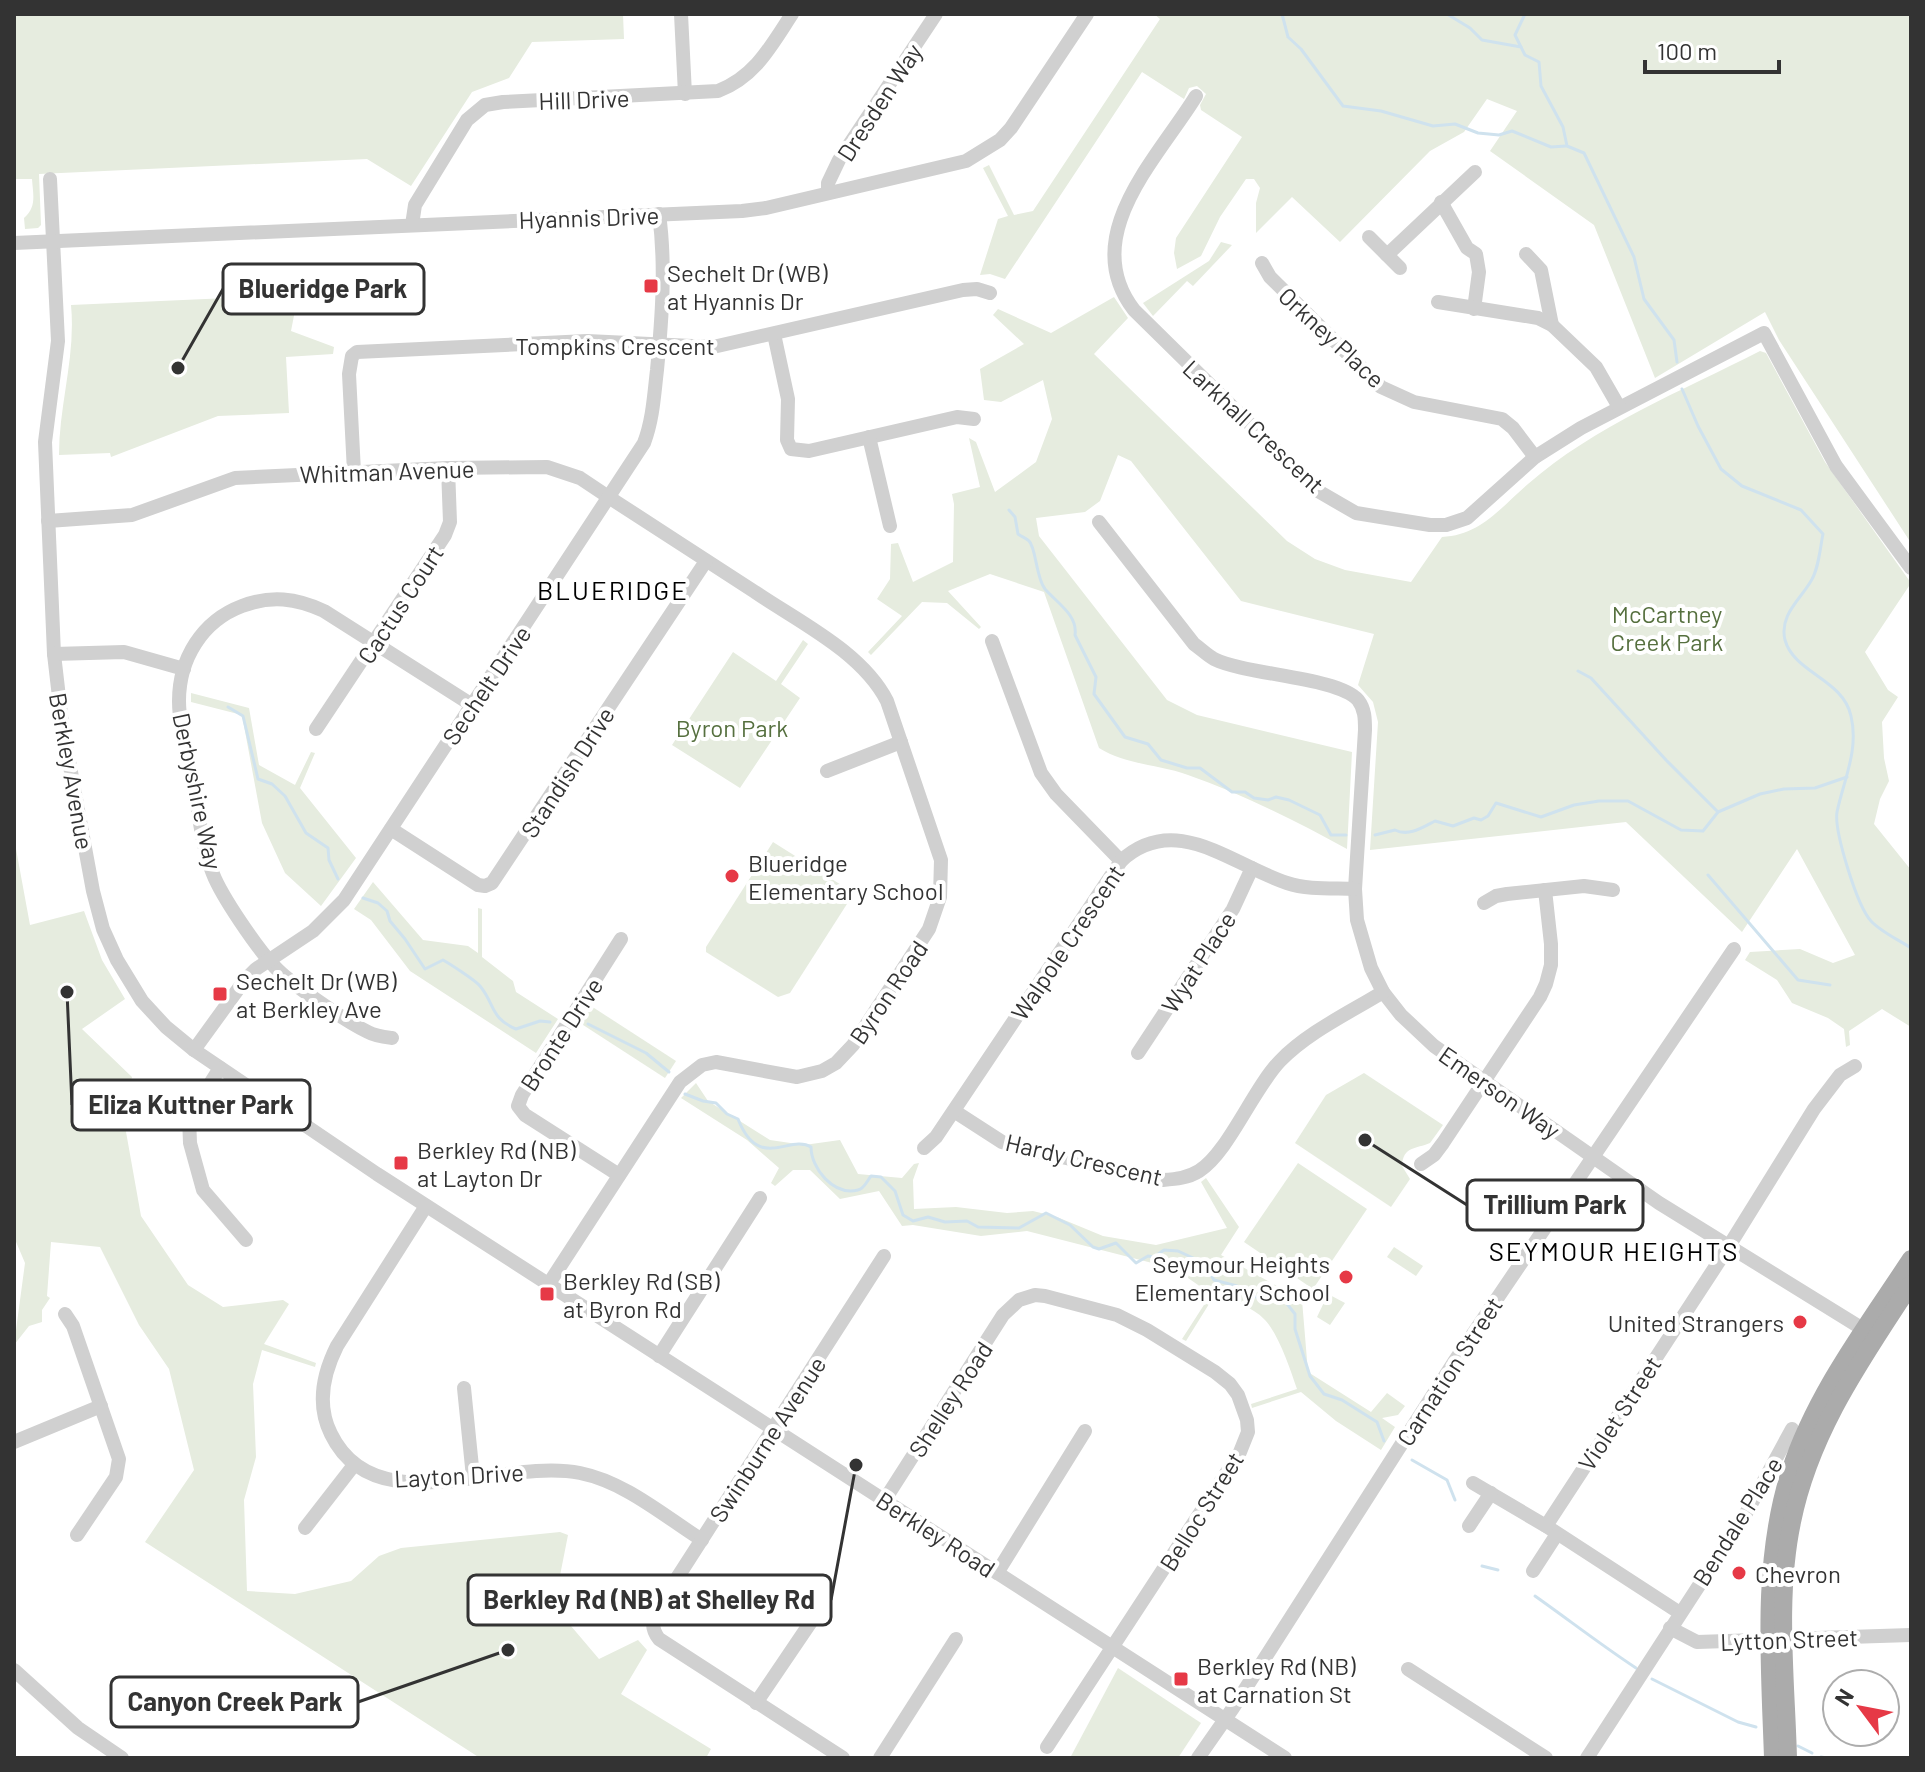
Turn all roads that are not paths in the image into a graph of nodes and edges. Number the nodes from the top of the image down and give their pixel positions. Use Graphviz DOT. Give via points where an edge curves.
graph roads {
  1 [pos="681,14"];
  2 [pos="792,14"];
  3 [pos="936,14"];
  4 [pos="1087,14"];
  5 [pos="685,94"];
  6 [pos="1196,96"];
  7 [pos="1475,172"];
  8 [pos="50,179"];
  9 [pos="828,191"];
  10 [pos="1441,202"];
  11 [pos="659,214"];
  12 [pos="412,225"];
  13 [pos="1369,237"];
  14 [pos="54,241"];
  15 [pos="14,243"];
  16 [pos="1526,254"];
  17 [pos="1387,255"];
  18 [pos="1262,263"];
  19 [pos="1400,268"];
  20 [pos="990,293"];
  21 [pos="1438,302"];
  22 [pos="1474,309"];
  23 [pos="1552,325"];
  24 [pos="774,334"];
  25 [pos="659,346"];
  26 [pos="1619,407"];
  27 [pos="974,419"];
  28 [pos="869,437"];
  29 [pos="1535,457"];
  30 [pos="448,468"];
  31 [pos="354,472"];
  32 [pos="610,498"];
  33 [pos="48,521"];
  34 [pos="1099,522"];
  35 [pos="890,526"];
  36 [pos="706,561"];
  37 [pos="1911,568"];
  38 [pos="992,641"];
  39 [pos="375,642"];
  40 [pos="54,654"];
  41 [pos="184,669"];
  42 [pos="472,705"];
  43 [pos="316,729"];
  44 [pos="901,742"];
  45 [pos="827,771"];
  46 [pos="391,829"];
  47 [pos="1121,861"];
  48 [pos="1252,868"];
  49 [pos="1355,889"];
  50 [pos="1545,890"];
  51 [pos="1613,890"];
  52 [pos="1484,903"];
  53 [pos="621,939"];
  54 [pos="1734,949"];
  55 [pos="269,961"];
  56 [pos="1383,992"];
  57 [pos="392,1038"];
  58 [pos="194,1050"];
  59 [pos="1138,1053"];
  60 [pos="1855,1066"];
  61 [pos="220,1068"];
  62 [pos="1485,1081"];
  63 [pos="954,1111"];
  64 [pos="924,1148"];
  65 [pos="1592,1156"];
  66 [pos="1421,1164"];
  67 [pos="619,1175"];
  68 [pos="760,1198"];
  69 [pos="426,1206"];
  70 [pos="246,1240"];
  71 [pos="1729,1246"];
  72 [pos="884,1256"];
  73 [pos="1911,1259"];
  74 [pos="1911,1284"];
  75 [pos="548,1285"];
  76 [pos="1019,1300"];
  77 [pos="65,1314"];
  78 [pos="1870,1334"];
  79 [pos="659,1356"];
  80 [pos="464,1388"];
  81 [pos="101,1406"];
  82 [pos="1792,1429"];
  83 [pos="773,1430"];
  84 [pos="1085,1431"];
  85 [pos="14,1442"];
  86 [pos="354,1465"];
  87 [pos="473,1477"];
  88 [pos="1473,1483"];
  89 [pos="1491,1493"];
  90 [pos="884,1501"];
  91 [pos="1469,1526"];
  92 [pos="305,1528"];
  93 [pos="1552,1530"];
  94 [pos="77,1535"];
  95 [pos="702,1540"];
  96 [pos="1533,1571"];
  97 [pos="997,1573"];
  98 [pos="819,1610"];
  99 [pos="1680,1613"];
  100 [pos="1670,1628"];
  101 [pos="1911,1635"];
  102 [pos="956,1639"];
  103 [pos="1778,1640"];
  104 [pos="1114,1648"];
  105 [pos="1408,1669"];
  106 [pos="14,1670"];
  107 [pos="756,1703"];
  108 [pos="1225,1719"];
  109 [pos="1047,1747"];
  110 [pos="122,1758"];
  111 [pos="843,1758"];
  112 [pos="880,1758"];
  113 [pos="1198,1758"];
  114 [pos="1285,1758"];
  115 [pos="1546,1758"];
  116 [pos="1587,1758"];
  117 [pos="1773,1758"];
  118 [pos="1788,1758"];
  1 -- 5 [label="street"];
  2 -- 5 [label="street, Hill Drive" via="743,79 718,91"];
  3 -- 9 [label="street, Dresden Way" via="839,160"];
  4 -- 9 [label="street, Hyannis Drive" via="1011,128 980,154 946,167"];
  5 -- 12 [label="street, Hill Drive" via="485,105 467,120 415,205"];
  6 -- 29 [label="street, Larkhall Crescent" via="1135,189 1116,229 1116,273 1130,304 1151,328 1318,491 1356,513 1430,525 1457,523"];
  7 -- 10 [label="street"];
  8 -- 14 [label="street, Berkley Avenue"];
  9 -- 11 [label="street, Hyannis Drive" via="766,208"];
  10 -- 17 [label="street"];
  10 -- 22 [label="street" via="1467,248 1476,254"];
  11 -- 12 [label="street, Hyannis Drive"];
  11 -- 25 [label="street, Sechelt Drive"];
  12 -- 14 [label="street, Hyannis Drive"];
  13 -- 17 [label="street"];
  14 -- 15 [label="street, Hyannis Drive"];
  14 -- 33 [label="street, Berkley Avenue" via="58,341 45,442"];
  16 -- 23 [label="street" via="1541,270"];
  17 -- 19 [label="street"];
  18 -- 29 [label="street, Orkney Place" via="1381,387 1414,402 1502,419"];
  20 -- 24 [label="street, Tompkins Crescent" via="963,290"];
  21 -- 22 [label="street"];
  22 -- 23 [label="street" via="1538,318"];
  23 -- 26 [label="street" via="1596,367"];
  24 -- 25 [label="street, Tompkins Crescent" via="713,347"];
  24 -- 28 [label="street" via="788,399 791,449 809,451"];
  25 -- 31 [label="street, Tompkins Crescent" via="587,341 357,352 349,365"];
  25 -- 32 [label="street, Sechelt Drive" via="651,423"];
  26 -- 29 [label="street, Larkhall Crescent"];
  26 -- 37 [label="street, Larkhall Crescent" via="1764,333 1836,466"];
  27 -- 28 [label="street" via="957,417"];
  28 -- 35 [label="street"];
  30 -- 31 [label="street, Whitman Avenue"];
  30 -- 32 [label="street, Whitman Avenue" via="547,467 580,478"];
  30 -- 39 [label="street, Cactus Court" via="450,522 445,535"];
  31 -- 33 [label="street, Whitman Avenue" via="235,478 132,515"];
  32 -- 36 [label="street, Whitman Avenue"];
  32 -- 42 [label="street, Sechelt Drive"];
  33 -- 40 [label="street, Berkley Avenue"];
  34 -- 49 [label="street, Emerson Way" via="1203,652 1230,664 1346,691 1361,704 1365,730"];
  36 -- 44 [label="street, Byron Road" via="860,664 877,681"];
  36 -- 46 [label="street, Standish Drive" via="492,883 478,885"];
  38 -- 47 [label="street" via="1041,773"];
  39 -- 41 [label="street, Derbyshire Way" via="310,604 259,600 231,610 205,630"];
  39 -- 42 [label="street, Derbyshire Way"];
  39 -- 43 [label="street, Cactus Court"];
  40 -- 41 [label="street" via="124,652"];
  40 -- 58 [label="street, Berkley Avenue" via="62,723 103,929 142,1001"];
  41 -- 55 [label="street, Derbyshire Way" via="179,705 205,847 219,886"];
  42 -- 46 [label="street, Sechelt Drive"];
  44 -- 45 [label="street"];
  44 -- 67 [label="street, Byron Road" via="941,860 936,913 919,946 836,1063 797,1077 730,1063 702,1065 671,1092"];
  46 -- 55 [label="street, Sechelt Drive" via="329,917"];
  47 -- 48 [label="street, Walpole Crescent" via="1142,845 1178,840"];
  47 -- 63 [label="street, Walpole Crescent"];
  48 -- 49 [label="street, Walpole Crescent" via="1300,886"];
  48 -- 59 [label="street, Wyat Place" via="1233,909"];
  49 -- 56 [label="street, Emerson Way" via="1363,946"];
  50 -- 51 [label="street"];
  50 -- 52 [label="street" via="1496,896"];
  50 -- 62 [label="street" via="1551,944 1546,984"];
  53 -- 67 [label="street, Bronte Drive" via="518,1106"];
  54 -- 65 [label="street, Carnation Street"];
  55 -- 57 [label="street, Derbyshire Way" via="365,1031"];
  55 -- 58 [label="street, Sechelt Drive" via="233,992"];
  56 -- 62 [label="street, Emerson Way" via="1415,1031"];
  56 -- 63 [label="street, Hardy Crescent" via="1279,1062 1218,1152 1185,1178 1163,1180 1022,1148 1002,1142"];
  58 -- 61 [label="street, Berkley Avenue"];
  60 -- 71 [label="street, Violet Street" via="1840,1075 1814,1109"];
  61 -- 69 [label="street, Berkley Avenue"];
  61 -- 70 [label="street" via="189,1117 190,1143 203,1190"];
  62 -- 65 [label="street, Emerson Way"];
  62 -- 66 [label="street" via="1434,1155"];
  63 -- 64 [label="street, Walpole Crescent"];
  65 -- 71 [label="street, Emerson Way"];
  65 -- 108 [label="street, Carnation Street"];
  67 -- 75 [label="street, Byron Road"];
  68 -- 79 [label="street"];
  69 -- 75 [label="street, Berkley Road"];
  69 -- 86 [label="street" via="327,1369 322,1391 325,1422"];
  71 -- 78 [label="street, Emerson Way"];
  71 -- 93 [label="street, Violet Street"];
  72 -- 83 [label="street, Swinburne Avenue"];
  73 -- 78 [label="main road"];
  74 -- 78 [label="main road"];
  75 -- 79 [label="street, Berkley Road"];
  76 -- 90 [label="street, Shelley Road" via="1003,1315"];
  76 -- 104 [label="street, Belloc Street" via="1045,1296 1117,1315 1147,1330 1230,1384 1247,1420 1240,1452"];
  77 -- 81 [label="street"];
  78 -- 103 [label="main road" via="1826,1391 1790,1471 1776,1535"];
  79 -- 83 [label="street, Berkley Road"];
  80 -- 87 [label="street"];
  81 -- 85 [label="street"];
  81 -- 94 [label="street" via="120,1468"];
  82 -- 99 [label="street, Bendale Place" via="1753,1501"];
  83 -- 90 [label="street, Berkley Road"];
  83 -- 95 [label="street, Swinburne Avenue"];
  84 -- 97 [label="street"];
  86 -- 87 [label="street, Layton Drive" via="403,1483"];
  86 -- 92 [label="street"];
  87 -- 95 [label="street, Layton Drive" via="582,1473 619,1487"];
  88 -- 89 [label="street"];
  89 -- 91 [label="street"];
  89 -- 93 [label="street"];
  90 -- 97 [label="street, Berkley Road"];
  93 -- 96 [label="street"];
  93 -- 99 [label="street"];
  95 -- 107 [label="street, Swinburne Avenue" via="661,1603 654,1632"];
  97 -- 104 [label="street, Berkley Road"];
  98 -- 107 [label="street"];
  99 -- 100 [label="street, Bendale Place"];
  100 -- 103 [label="street, Lytton Street" via="1697,1642"];
  100 -- 116 [label="street, Bendale Place"];
  101 -- 103 [label="street, Lytton Street"];
  102 -- 112 [label="street"];
  103 -- 117 [label="main road"];
  103 -- 118 [label="main road"];
  104 -- 108 [label="street, Berkley Road"];
  104 -- 109 [label="street, Belloc Street"];
  105 -- 115 [label="street"];
  106 -- 110 [label="street" via="70,1722"];
  107 -- 111 [label="street"];
  108 -- 113 [label="street, Carnation Street"];
  108 -- 114 [label="street, Berkley Road"];
}
